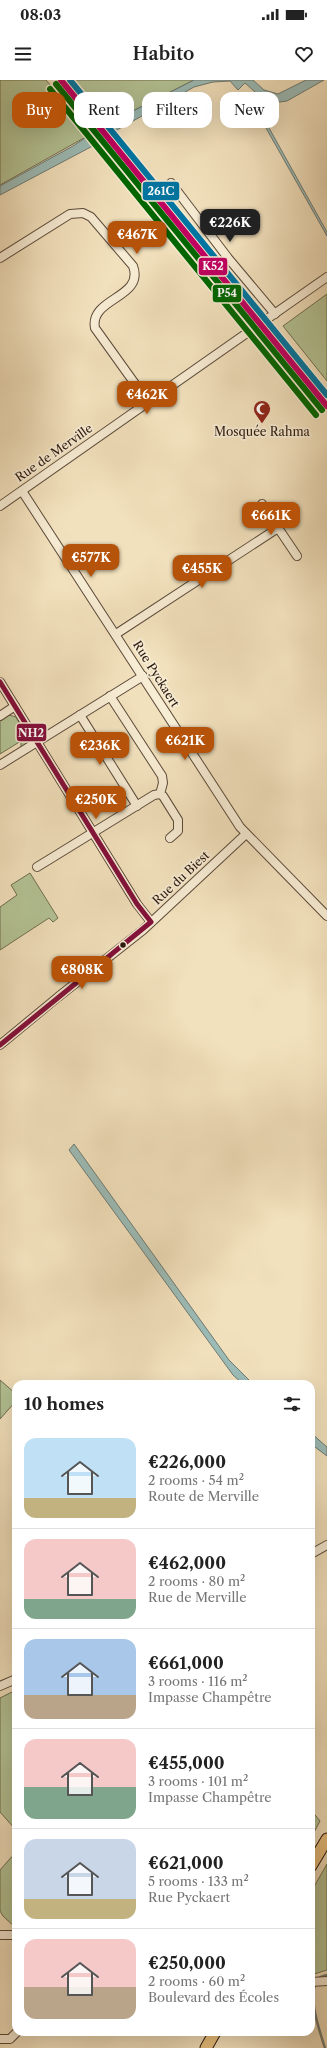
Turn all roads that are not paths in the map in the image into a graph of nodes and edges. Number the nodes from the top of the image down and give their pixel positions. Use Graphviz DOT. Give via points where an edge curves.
graph roads {
  1 [pos="171,183"];
  2 [pos="0,258"];
  3 [pos="327,277"];
  4 [pos="275,314"];
  5 [pos="148,402"];
  6 [pos="22,491"];
  7 [pos="262,504"];
  8 [pos="0,506"];
  9 [pos="278,528"];
  10 [pos="297,556"];
  11 [pos="116,634"];
  12 [pos="143,676"];
  13 [pos="0,682"];
  14 [pos="110,696"];
  15 [pos="15,706"];
  16 [pos="80,715"];
  17 [pos="0,716"];
  18 [pos="37,742"];
  19 [pos="0,765"];
  20 [pos="160,794"];
  21 [pos="137,806"];
  22 [pos="93,833"];
  23 [pos="246,834"];
  24 [pos="170,838"];
  25 [pos="37,867"];
  26 [pos="327,916"];
  27 [pos="151,922"];
  28 [pos="0,1045"];
  29 [pos="327,1545"];
  30 [pos="315,1552"];
  31 [pos="12,1681"];
  32 [pos="0,1686"];
  33 [pos="327,1839"];
  34 [pos="315,1859"];
  35 [pos="0,1935"];
  36 [pos="12,1935"];
  37 [pos="13,2036"];
  38 [pos="213,2036"];
  39 [pos="0,2040"];
  40 [pos="206,2048"];
  1 -- 4 [label="street"];
  2 -- 5 [label="street" via="70,214 83,213 94,221 133,266 135,274 130,288 98,312 95,328"];
  3 -- 4 [label="street, Rue de Merville"];
  4 -- 5 [label="street, Rue de Merville"];
  5 -- 6 [label="street, Rue de Merville"];
  6 -- 8 [label="street, Rue de Merville"];
  6 -- 11 [label="street, Rue Pyckaert"];
  7 -- 9 [label="street"];
  9 -- 10 [label="street"];
  9 -- 11 [label="street"];
  11 -- 12 [label="street, Rue Pyckaert"];
  12 -- 14 [label="street"];
  12 -- 23 [label="street, Rue Pyckaert"];
  13 -- 15 [label="street"];
  14 -- 16 [label="street"];
  14 -- 20 [label="street" via="162,776"];
  15 -- 17 [label="street"];
  15 -- 18 [label="street"];
  16 -- 18 [label="street"];
  16 -- 21 [label="street"];
  18 -- 19 [label="street"];
  18 -- 22 [label="street"];
  20 -- 21 [label="street"];
  20 -- 24 [label="street" via="164,796 179,823 178,832"];
  21 -- 22 [label="street"];
  22 -- 25 [label="street"];
  22 -- 27 [label="street" via="142,912"];
  23 -- 26 [label="street, Rue Pyckaert"];
  23 -- 27 [label="street, Rue du Biest"];
  27 -- 28 [label="street, Rue du Biest"];
  29 -- 30 [label="street"];
  31 -- 32 [label="street"];
  33 -- 34 [label="main road"];
  35 -- 36 [label="street"];
  37 -- 39 [label="street"];
  38 -- 40 [label="main road"];
}
